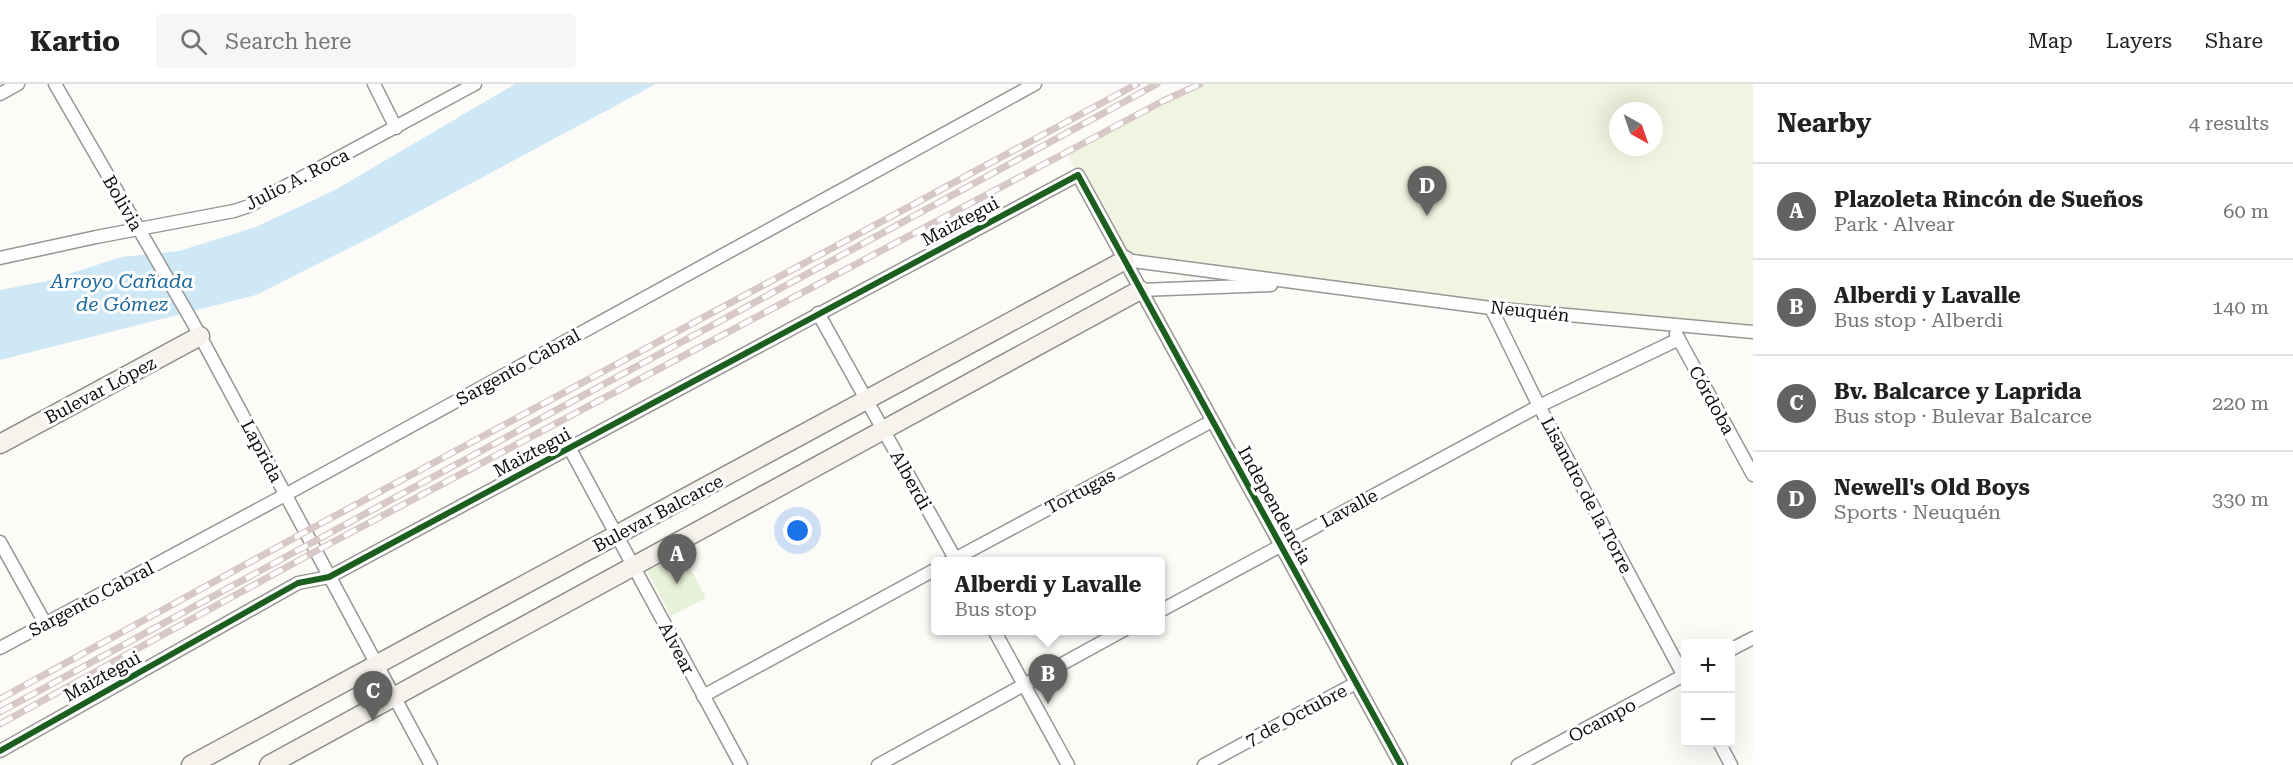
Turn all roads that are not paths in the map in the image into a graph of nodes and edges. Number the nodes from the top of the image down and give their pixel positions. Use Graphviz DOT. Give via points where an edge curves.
graph roads {
  1 [pos="18,84"];
  2 [pos="55,84"];
  3 [pos="374,84"];
  4 [pos="475,84"];
  5 [pos="1031,85"];
  6 [pos="0,94"];
  7 [pos="396,128"];
  8 [pos="1078,175"];
  9 [pos="139,230"];
  10 [pos="0,258"];
  11 [pos="1125,259"];
  12 [pos="1308,284"];
  13 [pos="1140,290"];
  14 [pos="1491,308"];
  15 [pos="818,313"];
  16 [pos="1671,325"];
  17 [pos="196,329"];
  18 [pos="1753,332"];
  19 [pos="1679,339"];
  20 [pos="866,399"];
  21 [pos="1539,406"];
  22 [pos="1212,421"];
  23 [pos="883,430"];
  24 [pos="0,444"];
  25 [pos="570,449"];
  26 [pos="1753,475"];
  27 [pos="285,495"];
  28 [pos="615,533"];
  29 [pos="0,542"];
  30 [pos="1280,545"];
  31 [pos="952,557"];
  32 [pos="960,557"];
  33 [pos="633,567"];
  34 [pos="931,572"];
  35 [pos="331,579"];
  36 [pos="1165,608"];
  37 [pos="45,623"];
  38 [pos="997,635"];
  39 [pos="1115,635"];
  40 [pos="1753,638"];
  41 [pos="0,648"];
  42 [pos="1735,648"];
  43 [pos="377,665"];
  44 [pos="1681,670"];
  45 [pos="1681,679"];
  46 [pos="1356,683"];
  47 [pos="1024,686"];
  48 [pos="703,696"];
  49 [pos="395,697"];
  50 [pos="1722,747"];
  51 [pos="0,751"];
  52 [pos="192,765"];
  53 [pos="269,765"];
  54 [pos="431,765"];
  55 [pos="741,765"];
  56 [pos="878,765"];
  57 [pos="1068,765"];
  58 [pos="1204,765"];
  59 [pos="1401,765"];
  60 [pos="1518,765"];
  61 [pos="1731,765"];
  1 -- 6 [label="street"];
  2 -- 9 [label="street, Bolivia"];
  3 -- 7 [label="street"];
  4 -- 7 [label="street, Julio A. Roca"];
  5 -- 27 [label="street, Sargento Cabral"];
  7 -- 9 [label="street, Julio A. Roca" via="249,206"];
  8 -- 11 [label="street, Independencia"];
  8 -- 15 [label="street, Maiztegui"];
  9 -- 10 [label="street, Julio A. Roca"];
  9 -- 17 [label="street, Bolivia"];
  11 -- 12 [label="street, Neuquén"];
  11 -- 13 [label="street, Independencia"];
  11 -- 20 [label="main road, Bulevar Balcarce"];
  12 -- 13 [label="street, Neuquén"];
  12 -- 14 [label="street, Neuquén"];
  13 -- 22 [label="street, Independencia"];
  13 -- 23 [label="main road, Bulevar Balcarce"];
  14 -- 16 [label="street, Neuquén"];
  14 -- 21 [label="street, Lisandro de la Torre"];
  15 -- 20 [label="street, Alberdi"];
  15 -- 25 [label="street, Maiztegui"];
  16 -- 18 [label="street, Neuquén"];
  16 -- 19 [label="street, Córdoba"];
  17 -- 24 [label="main road, Bulevar López"];
  17 -- 27 [label="street, Laprida"];
  19 -- 21 [label="street, Lavalle"];
  19 -- 26 [label="street, Córdoba"];
  20 -- 23 [label="street, Alberdi"];
  20 -- 28 [label="main road, Bulevar Balcarce"];
  21 -- 30 [label="street, Lavalle"];
  21 -- 44 [label="street, Lisandro de la Torre"];
  22 -- 30 [label="street, Independencia"];
  22 -- 32 [label="street, Tortugas"];
  23 -- 31 [label="street, Alberdi"];
  23 -- 33 [label="main road, Bulevar Balcarce"];
  25 -- 28 [label="street, Alvear"];
  25 -- 35 [label="street, Maiztegui"];
  27 -- 35 [label="street, Laprida"];
  27 -- 37 [label="street, Sargento Cabral"];
  28 -- 33 [label="street, Alvear"];
  28 -- 43 [label="main road, Bulevar Balcarce"];
  29 -- 37 [label="street"];
  30 -- 36 [label="street, Lavalle"];
  30 -- 46 [label="street, Independencia"];
  33 -- 48 [label="street, Alvear"];
  33 -- 49 [label="main road, Bulevar Balcarce"];
  34 -- 48 [label="street"];
  35 -- 43 [label="street, Laprida"];
  35 -- 51 [label="street, Maiztegui" via="298,583"];
  37 -- 41 [label="street, Sargento Cabral"];
  38 -- 47 [label="street"];
  39 -- 47 [label="street"];
  40 -- 42 [label="street"];
  43 -- 49 [label="street, Laprida"];
  43 -- 52 [label="main road, Bulevar Balcarce"];
  45 -- 60 [label="street, Ocampo"];
  46 -- 58 [label="street, 7 de Octubre"];
  46 -- 59 [label="street, Independencia"];
  47 -- 56 [label="street"];
  47 -- 57 [label="street"];
  48 -- 55 [label="street, Alvear"];
  49 -- 53 [label="main road, Bulevar Balcarce"];
  49 -- 54 [label="street"];
  50 -- 61 [label="street"];
}
